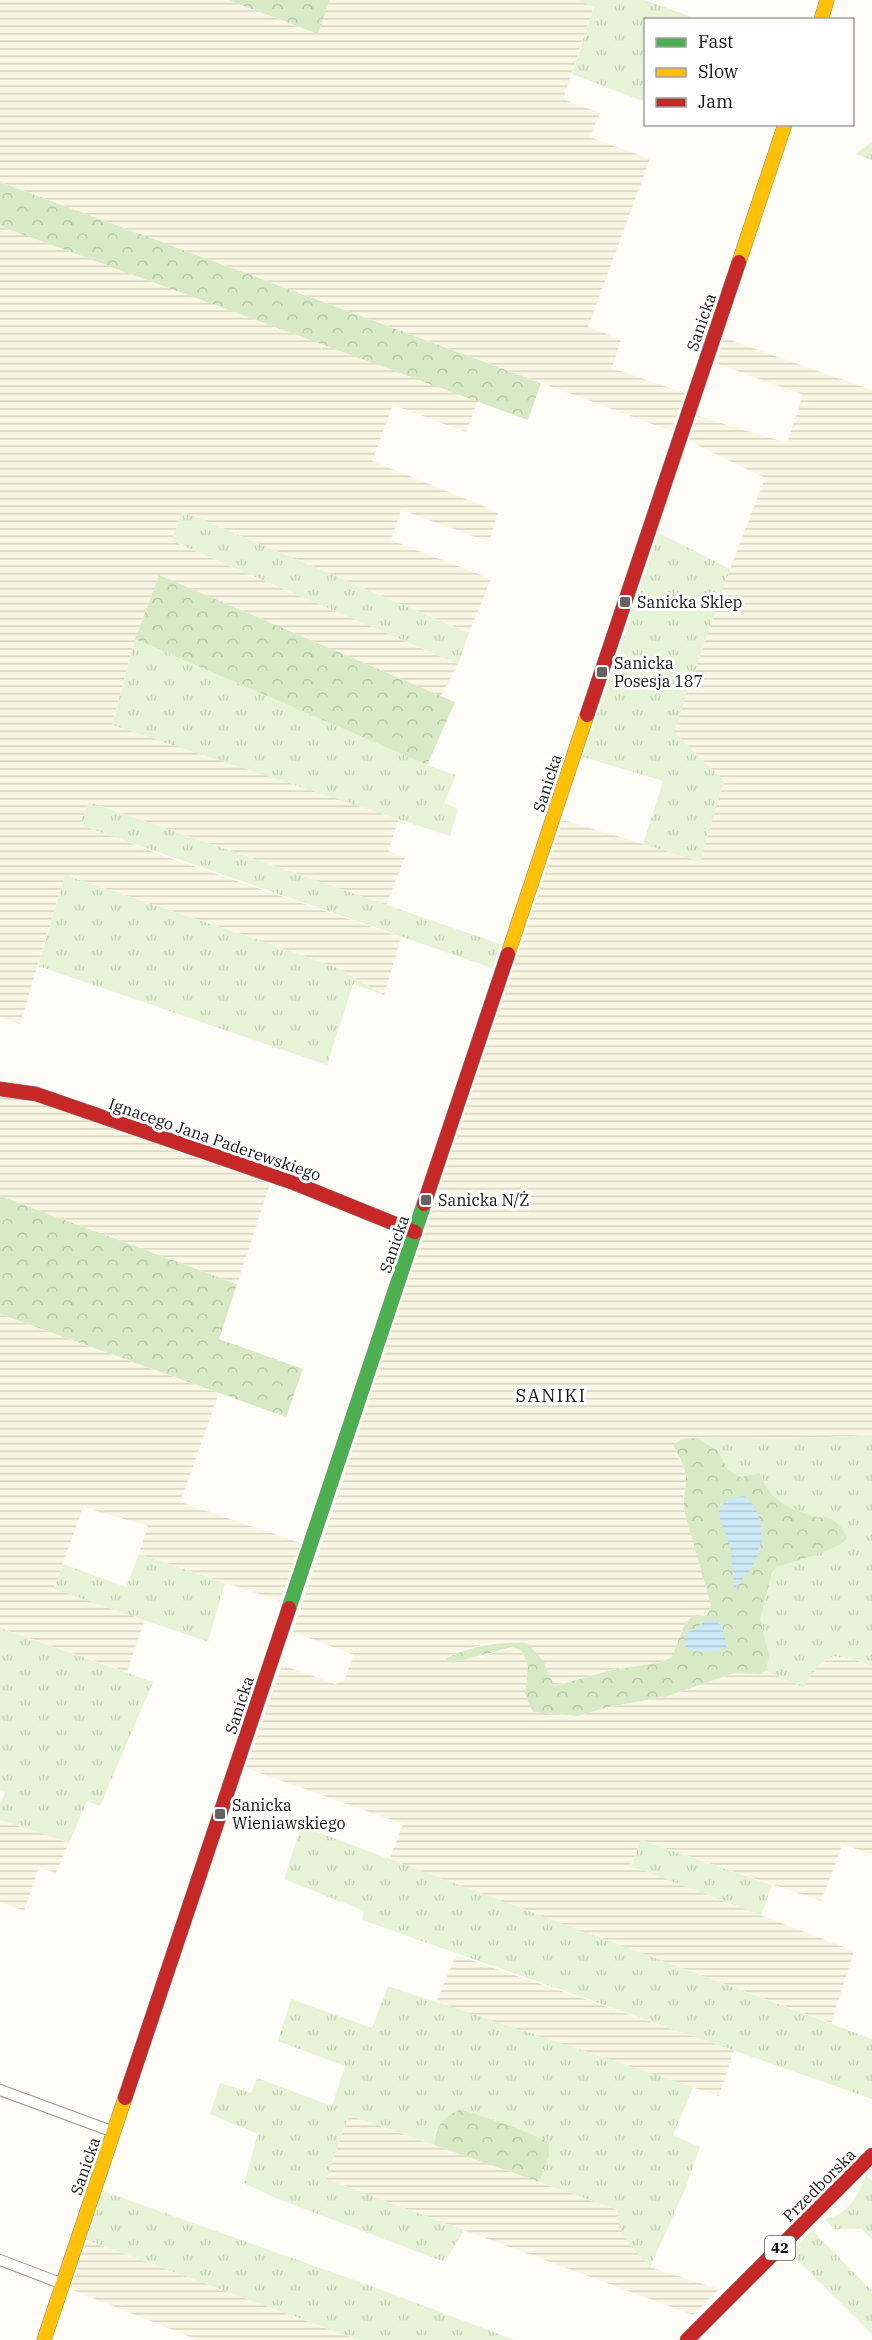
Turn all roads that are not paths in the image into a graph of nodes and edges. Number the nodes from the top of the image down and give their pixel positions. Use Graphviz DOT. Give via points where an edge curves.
graph roads {
  1 [pos="827,0"];
  2 [pos="821,18"];
  3 [pos="784,126"];
  4 [pos="0,1089"];
  5 [pos="416,1232"];
  6 [pos="0,2090"];
  7 [pos="114,2132"];
  8 [pos="872,2155"];
  9 [pos="0,2260"];
  10 [pos="63,2284"];
  11 [pos="44,2340"];
  12 [pos="687,2340"];
  1 -- 2 [label="street"];
  3 -- 5 [label="street, Sanicka"];
  4 -- 5 [label="street, Ignacego Jana Paderewskiego" via="36,1094 294,1183"];
  5 -- 7 [label="street, Sanicka"];
  6 -- 7 [label="street"];
  7 -- 10 [label="street, Sanicka"];
  8 -- 12 [label="street, Przedborska / 42"];
  9 -- 10 [label="street"];
  10 -- 11 [label="street, Sanicka"];
}
